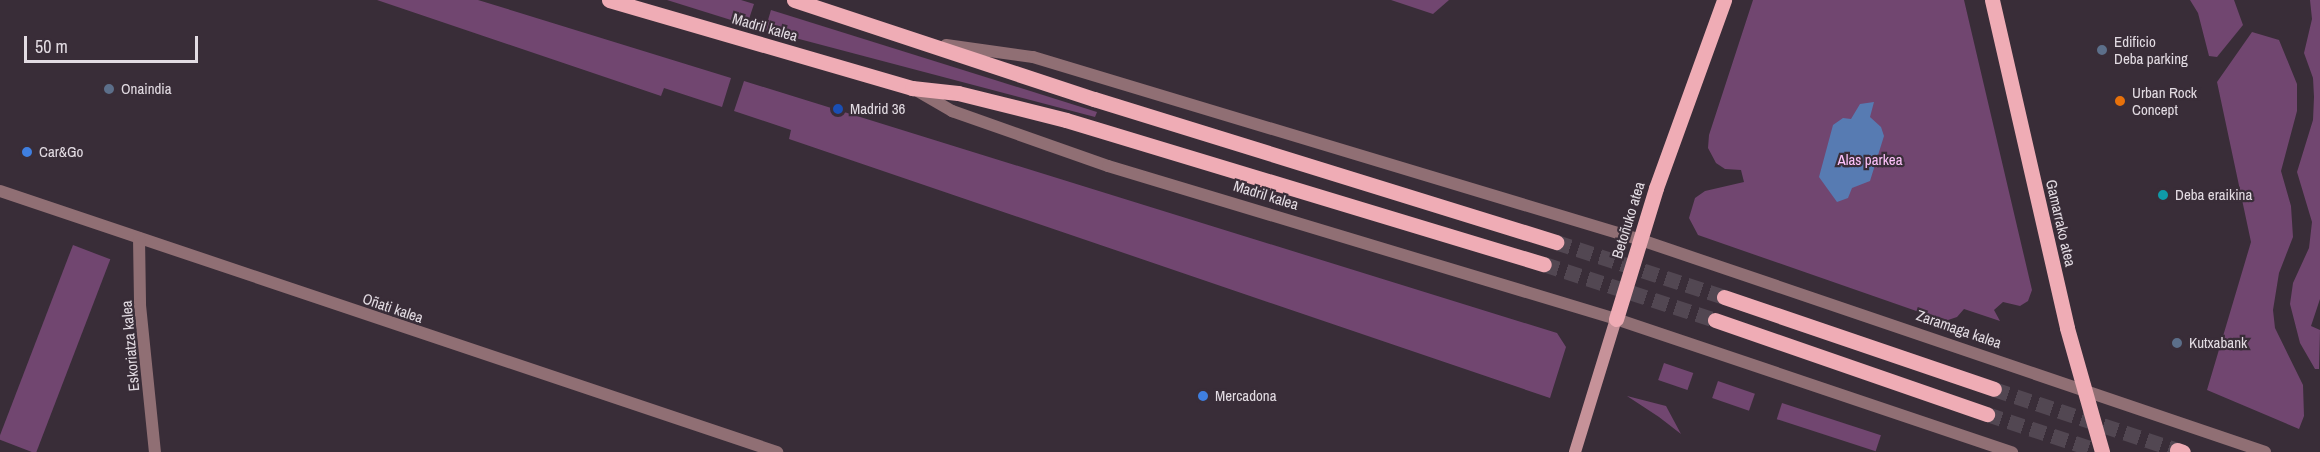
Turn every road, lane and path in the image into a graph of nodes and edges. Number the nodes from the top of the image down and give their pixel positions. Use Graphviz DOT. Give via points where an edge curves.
graph roads {
  1 [pos="609,0"];
  2 [pos="794,0"];
  3 [pos="1714,0"];
  4 [pos="1724,0"];
  5 [pos="1992,0"];
  6 [pos="1716,22"];
  7 [pos="936,44"];
  8 [pos="912,88"];
  9 [pos="0,191"];
  10 [pos="139,238"];
  11 [pos="1641,240"];
  12 [pos="1556,242"];
  13 [pos="1544,264"];
  14 [pos="1724,297"];
  15 [pos="1616,319"];
  16 [pos="1715,320"];
  17 [pos="1994,389"];
  18 [pos="2087,392"];
  19 [pos="1987,414"];
  20 [pos="155,452"];
  21 [pos="777,452"];
  22 [pos="1575,452"];
  23 [pos="2012,452"];
  24 [pos="2102,452"];
  25 [pos="2265,452"];
  1 -- 8 [label="main road, Madril kalea"];
  2 -- 7 [label="main road"];
  3 -- 6 [label="street"];
  4 -- 6 [label="main road, Betoñuko atea"];
  5 -- 18 [label="main road, Gamarrako atea" via="2067,328"];
  6 -- 11 [label="main road, Betoñuko atea"];
  7 -- 11 [label="street" via="1033,57"];
  7 -- 12 [label="main road" via="1094,99"];
  8 -- 13 [label="main road, Madril kalea" via="958,93 1066,120"];
  8 -- 15 [label="street, Madril kalea" via="952,111 1108,166"];
  9 -- 10 [label="street, Oñati kalea"];
  10 -- 20 [label="street, Eskoriatza kalea" via="140,305"];
  10 -- 21 [label="street, Oñati kalea"];
  11 -- 15 [label="main road, Betoñuko atea"];
  11 -- 18 [label="street, Zaramaga kalea"];
  14 -- 17 [label="main road"];
  15 -- 22 [label="main road, Betoñuko atea"];
  15 -- 23 [label="street"];
  16 -- 19 [label="main road"];
  18 -- 24 [label="main road, Gamarrako atea"];
  18 -- 25 [label="street, Zaramaga kalea"];
}
